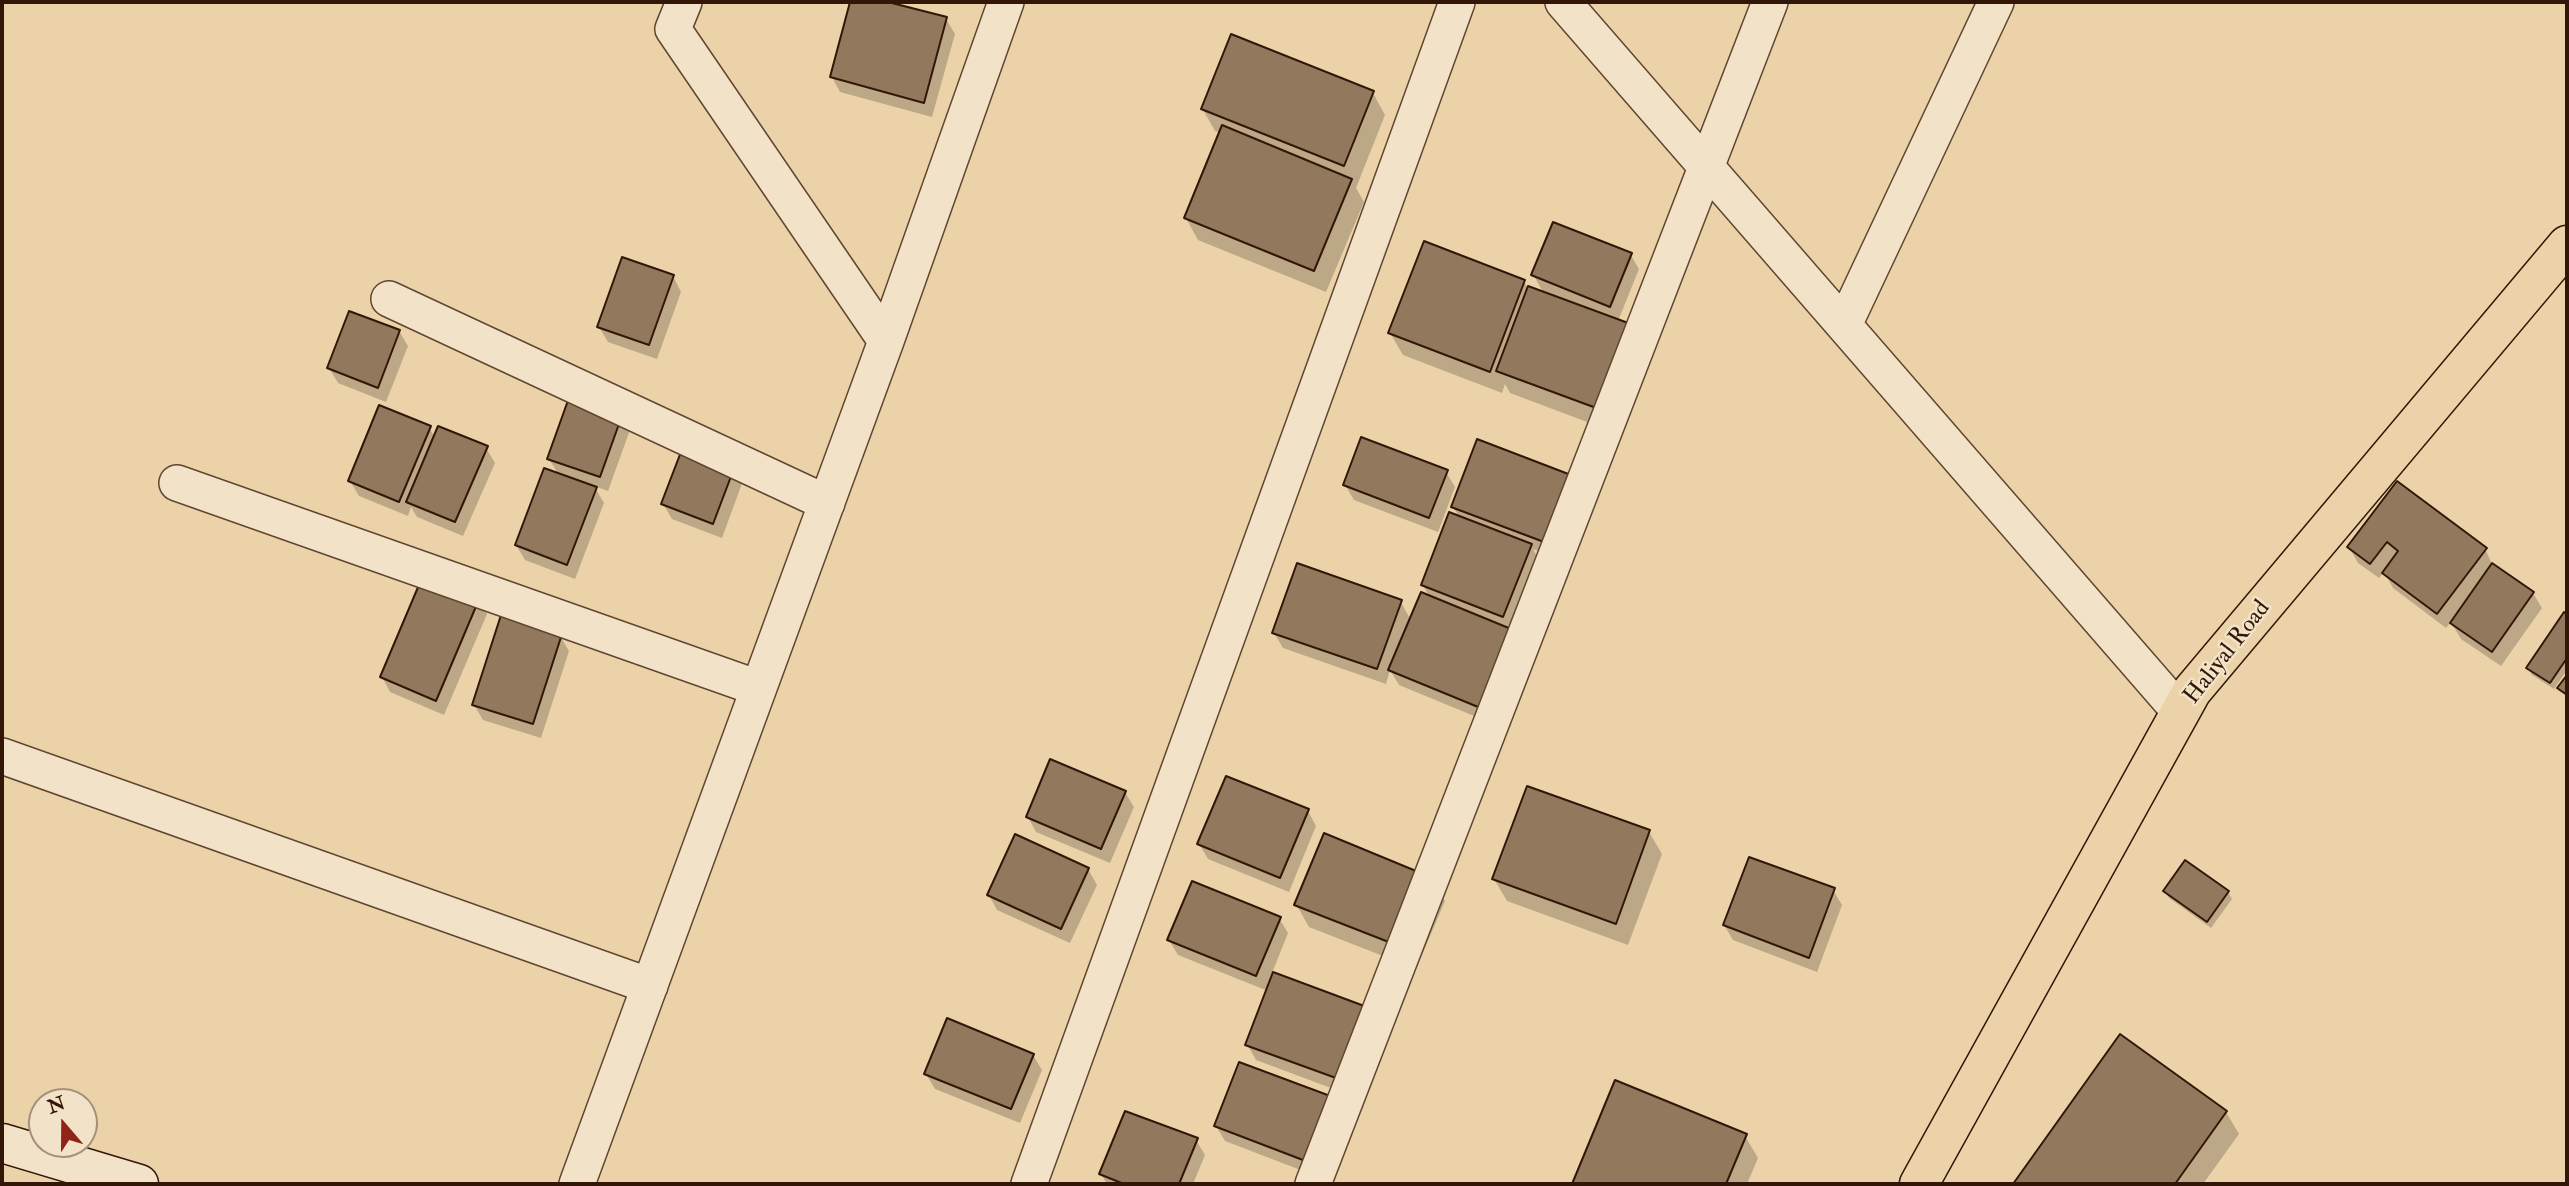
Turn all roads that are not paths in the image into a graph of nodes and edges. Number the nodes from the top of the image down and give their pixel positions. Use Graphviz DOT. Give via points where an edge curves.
graph roads {
  1 [pos="684,2"];
  2 [pos="1006,2"];
  3 [pos="1457,2"];
  4 [pos="1563,2"];
  5 [pos="1770,2"];
  6 [pos="1996,2"];
  7 [pos="1705,165"];
  8 [pos="2567,245"];
  9 [pos="389,299"];
  10 [pos="1844,325"];
  11 [pos="886,341"];
  12 [pos="177,482"];
  13 [pos="827,503"];
  14 [pos="758,688"];
  15 [pos="2181,713"];
  16 [pos="2,756"];
  17 [pos="650,986"];
  18 [pos="2,1143"];
  19 [pos="139,1184"];
  20 [pos="577,1184"];
  21 [pos="1029,1184"];
  22 [pos="1313,1184"];
  23 [pos="1919,1184"];
  1 -- 11 [label="street" via="673,29"];
  2 -- 11 [label="street"];
  3 -- 21 [label="street"];
  4 -- 7 [label="street"];
  5 -- 7 [label="street"];
  6 -- 10 [label="street"];
  7 -- 10 [label="street"];
  7 -- 22 [label="street"];
  8 -- 15 [label="main road, Haliyal Road" via="2192,691"];
  9 -- 13 [label="street"];
  10 -- 15 [label="street"];
  11 -- 13 [label="street"];
  12 -- 14 [label="street"];
  13 -- 14 [label="street"];
  14 -- 17 [label="street"];
  15 -- 23 [label="main road, Haliyal Road"];
  16 -- 17 [label="street"];
  17 -- 20 [label="street"];
  18 -- 19 [label="main road"];
}
